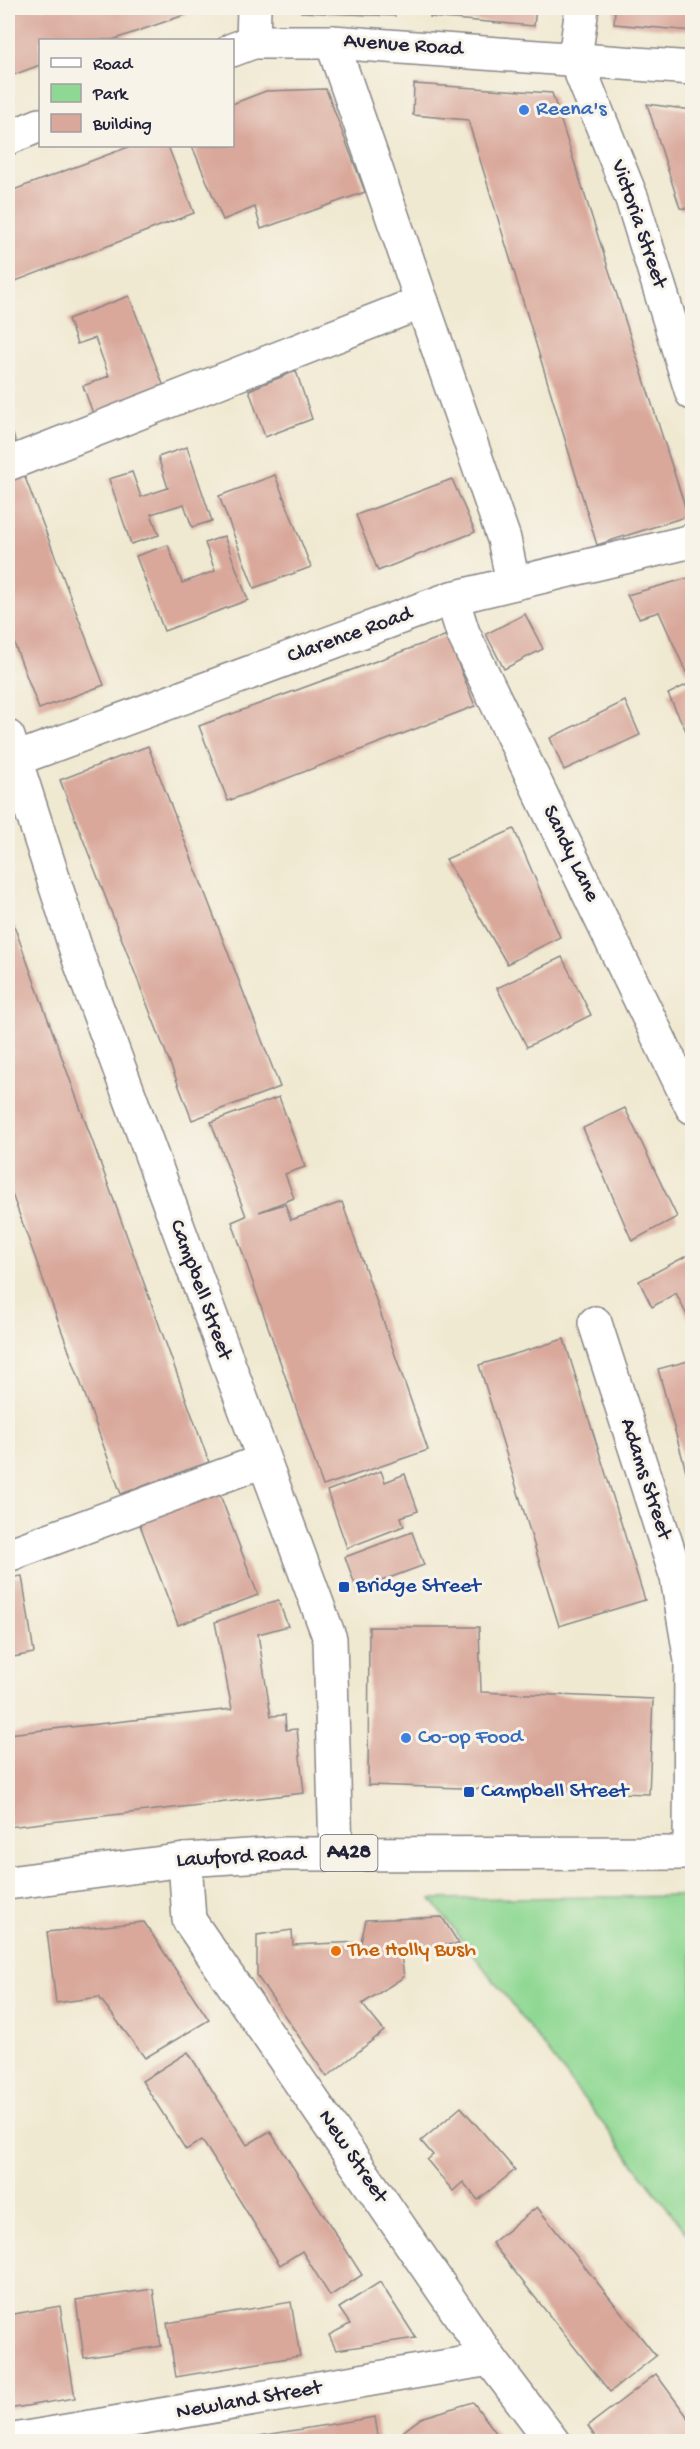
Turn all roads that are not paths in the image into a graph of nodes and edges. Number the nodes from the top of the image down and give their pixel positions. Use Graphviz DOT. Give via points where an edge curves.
graph roads {
  1 [pos="254,8"];
  2 [pos="582,8"];
  3 [pos="332,42"];
  4 [pos="243,46"];
  5 [pos="575,58"];
  6 [pos="693,68"];
  7 [pos="39,125"];
  8 [pos="8,138"];
  9 [pos="422,302"];
  10 [pos="693,393"];
  11 [pos="8,464"];
  12 [pos="693,541"];
  13 [pos="513,583"];
  14 [pos="452,598"];
  15 [pos="12,748"];
  16 [pos="693,1107"];
  17 [pos="595,1323"];
  18 [pos="263,1461"];
  19 [pos="8,1555"];
  20 [pos="336,1853"];
  21 [pos="691,1853"];
  22 [pos="185,1860"];
  23 [pos="8,1883"];
  24 [pos="490,2360"];
  25 [pos="130,2432"];
  26 [pos="8,2441"];
  27 [pos="553,2442"];
  1 -- 4 [label="street"];
  2 -- 5 [label="street"];
  3 -- 4 [label="street, Avenue Road"];
  3 -- 5 [label="street, Avenue Road"];
  3 -- 9 [label="street"];
  5 -- 6 [label="street, Avenue Road"];
  5 -- 10 [label="street, Victoria Street" via="632,200"];
  7 -- 8 [label="street"];
  9 -- 11 [label="street"];
  9 -- 13 [label="street" via="504,539"];
  12 -- 13 [label="street, Clarence Road"];
  13 -- 14 [label="street, Clarence Road"];
  14 -- 15 [label="street, Clarence Road"];
  14 -- 16 [label="street, Sandy Lane" via="463,633"];
  15 -- 18 [label="street, Campbell Street" via="79,959"];
  17 -- 21 [label="street, Adams Street" via="677,1578 691,1661"];
  18 -- 19 [label="street"];
  18 -- 20 [label="street, Campbell Street" via="330,1639"];
  20 -- 21 [label="street, Lawford Road / A428"];
  20 -- 22 [label="street, Lawford Road / A428"];
  22 -- 23 [label="street, Lawford Road / A428"];
  22 -- 24 [label="street, New Street" via="189,1920"];
  24 -- 25 [label="street, Newland Street"];
  24 -- 27 [label="street, New Street"];
  25 -- 26 [label="street, Newland Street"];
}
